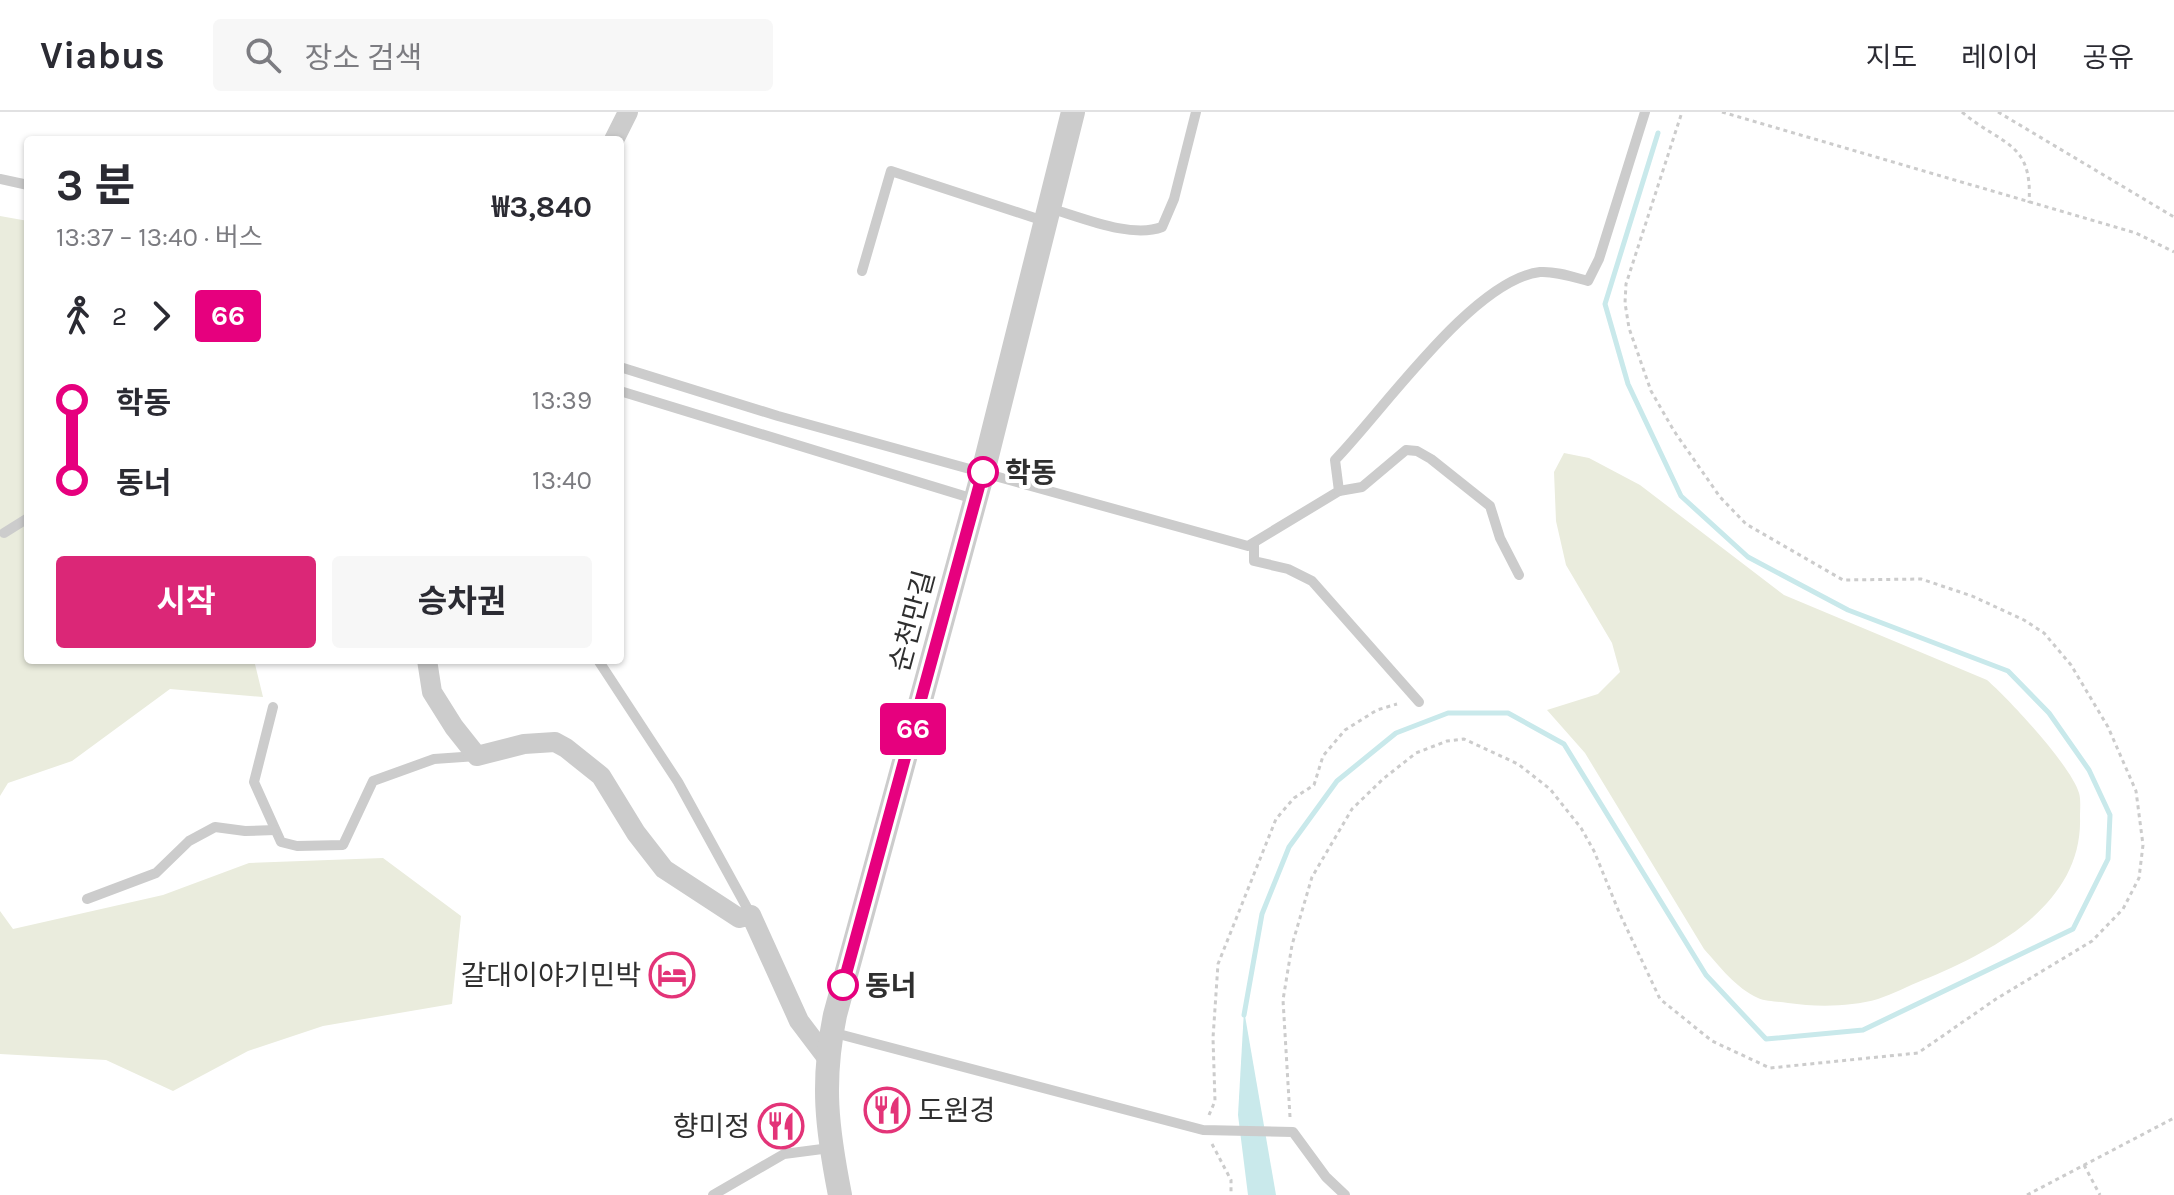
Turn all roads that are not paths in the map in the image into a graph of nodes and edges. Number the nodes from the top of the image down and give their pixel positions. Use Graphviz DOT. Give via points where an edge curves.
graph roads {
  1 [pos="628,112"];
  2 [pos="1073,112"];
  3 [pos="1196,112"];
  4 [pos="1645,112"];
  5 [pos="616,136"];
  6 [pos="0,179"];
  7 [pos="24,184"];
  8 [pos="1048,215"];
  9 [pos="862,271"];
  10 [pos="624,368"];
  11 [pos="624,392"];
  12 [pos="983,472"];
  13 [pos="1339,491"];
  14 [pos="976,500"];
  15 [pos="24,520"];
  16 [pos="4,533"];
  17 [pos="1254,543"];
  18 [pos="1519,575"];
  19 [pos="428,664"];
  20 [pos="601,664"];
  21 [pos="1419,702"];
  22 [pos="273,707"];
  23 [pos="477,756"];
  24 [pos="275,830"];
  25 [pos="87,899"];
  26 [pos="751,915"];
  27 [pos="831,1032"];
  28 [pos="827,1058"];
  29 [pos="830,1148"];
  30 [pos="713,1195"];
  31 [pos="840,1195"];
  32 [pos="1345,1195"];
  1 -- 5 [label="street"];
  2 -- 8 [label="street, 순천만길"];
  3 -- 8 [label="lane" via="1162,227 1147,233"];
  4 -- 13 [label="lane" via="1588,281 1539,272 1477,304 1335,460"];
  6 -- 7 [label="lane"];
  8 -- 9 [label="lane" via="891,171"];
  8 -- 12 [label="street, 순천만길"];
  10 -- 12 [label="lane"];
  11 -- 14 [label="lane"];
  12 -- 14 [label="street, 순천만길"];
  12 -- 17 [label="lane" via="1248,546"];
  13 -- 17 [label="lane"];
  13 -- 18 [label="lane" via="1362,487 1406,450 1417,451 1490,506"];
  14 -- 27 [label="street, 순천만길"];
  15 -- 16 [label="lane"];
  17 -- 21 [label="lane" via="1254,561 1312,581"];
  19 -- 23 [label="street" via="432,692"];
  20 -- 26 [label="lane" via="678,782"];
  22 -- 24 [label="lane" via="254,782"];
  23 -- 24 [label="lane" via="434,759 373,781 343,845 289,844 281,842"];
  23 -- 26 [label="street" via="524,744 555,742 566,748 601,776 664,869 739,918"];
  24 -- 25 [label="lane" via="215,827 189,841 156,873"];
  26 -- 28 [label="street" via="799,1021"];
  27 -- 28 [label="street, 순천만길"];
  27 -- 32 [label="lane" via="1203,1130 1293,1132"];
  28 -- 29 [label="street, 순천만길"];
  29 -- 30 [label="lane" via="784,1154"];
  29 -- 31 [label="street, 순천만길"];
}
